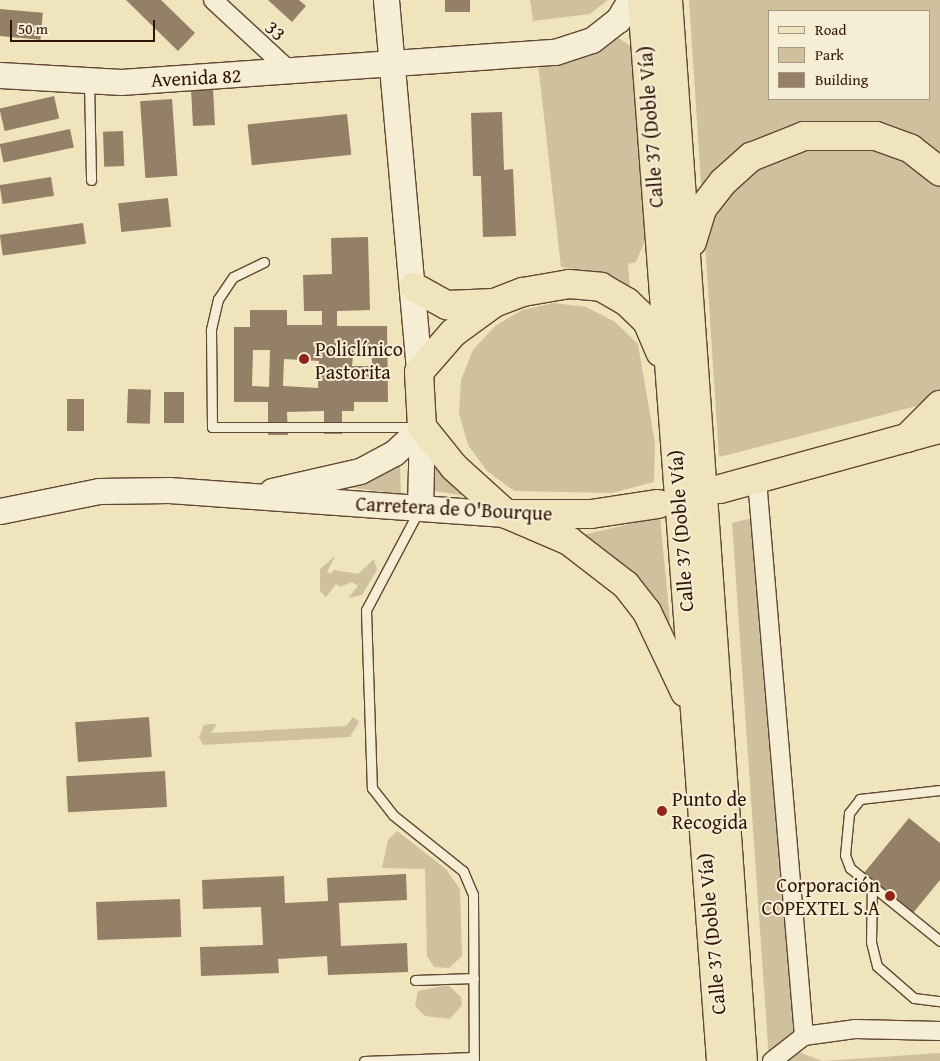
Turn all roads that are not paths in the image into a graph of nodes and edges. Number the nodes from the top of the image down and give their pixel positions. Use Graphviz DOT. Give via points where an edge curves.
graph roads {
  1 [pos="212,0"];
  2 [pos="386,0"];
  3 [pos="630,0"];
  4 [pos="642,0"];
  5 [pos="668,0"];
  6 [pos="688,0"];
  7 [pos="670,32"];
  8 [pos="392,64"];
  9 [pos="290,71"];
  10 [pos="0,75"];
  11 [pos="89,81"];
  12 [pos="940,172"];
  13 [pos="91,180"];
  14 [pos="264,262"];
  15 [pos="688,264"];
  16 [pos="414,287"];
  17 [pos="494,302"];
  18 [pos="667,367"];
  19 [pos="419,372"];
  20 [pos="940,405"];
  21 [pos="422,428"];
  22 [pos="940,429"];
  23 [pos="907,438"];
  24 [pos="757,480"];
  25 [pos="720,489"];
  26 [pos="250,496"];
  27 [pos="658,504"];
  28 [pos="420,508"];
  29 [pos="0,511"];
  30 [pos="506,514"];
  31 [pos="692,708"];
  32 [pos="940,790"];
  33 [pos="872,886"];
  34 [pos="940,941"];
  35 [pos="474,978"];
  36 [pos="415,980"];
  37 [pos="940,1000"];
  38 [pos="940,1031"];
  39 [pos="804,1036"];
  40 [pos="474,1059"];
  41 [pos="364,1061"];
  42 [pos="721,1061"];
  43 [pos="743,1061"];
  44 [pos="772,1061"];
  1 -- 9 [label="street, 33"];
  2 -- 8 [label="street"];
  3 -- 8 [label="street, Avenida 82" via="618,20 592,40 556,52"];
  4 -- 18 [label="main road, Calle 37 (Doble Vía)"];
  5 -- 7 [label="main road, Calle 37 (Doble Vía)"];
  6 -- 7 [label="main road"];
  7 -- 15 [label="main road, Calle 37 (Doble Vía)"];
  8 -- 9 [label="street, Avenida 82"];
  8 -- 16 [label="street"];
  9 -- 11 [label="street, Avenida 82"];
  10 -- 11 [label="street, Avenida 82"];
  11 -- 13 [label="lane"];
  12 -- 15 [label="main road" via="911,149 876,136 834,133 777,144 751,157 723,182 702,208"];
  14 -- 21 [label="lane" via="233,277 218,299 210,330 212,427"];
  15 -- 43 [label="main road, Calle 37 (Doble Vía)"];
  16 -- 17 [label="main road" via="447,305"];
  16 -- 19 [label="street"];
  17 -- 18 [label="main road" via="548,286 600,287 627,302 647,321"];
  17 -- 19 [label="main road" via="453,333"];
  18 -- 31 [label="main road, Calle 37 (Doble Vía)"];
  19 -- 21 [label="main road"];
  20 -- 23 [label="main road"];
  21 -- 26 [label="street" via="394,453 360,471"];
  21 -- 28 [label="street"];
  21 -- 30 [label="main road" via="454,467"];
  22 -- 23 [label="main road"];
  23 -- 24 [label="main road"];
  24 -- 25 [label="main road"];
  24 -- 39 [label="street"];
  26 -- 28 [label="street, Carretera de O'Bourque"];
  26 -- 29 [label="street" via="99,491"];
  27 -- 30 [label="main road, Carretera de O'Bourque" via="592,514"];
  28 -- 30 [label="street, Carretera de O'Bourque"];
  28 -- 35 [label="lane" via="366,610 372,788 393,815 463,871 473,894"];
  30 -- 31 [label="main road" via="569,541 626,585 647,612"];
  31 -- 42 [label="main road, Calle 37 (Doble Vía)"];
  32 -- 33 [label="lane" via="873,794 860,799 849,813 845,855 850,868"];
  33 -- 34 [label="lane"];
  33 -- 37 [label="lane" via="871,942 878,966 914,998"];
  35 -- 36 [label="lane"];
  35 -- 40 [label="lane"];
  38 -- 39 [label="street" via="855,1028"];
  39 -- 44 [label="street"];
  40 -- 41 [label="lane"];
}
